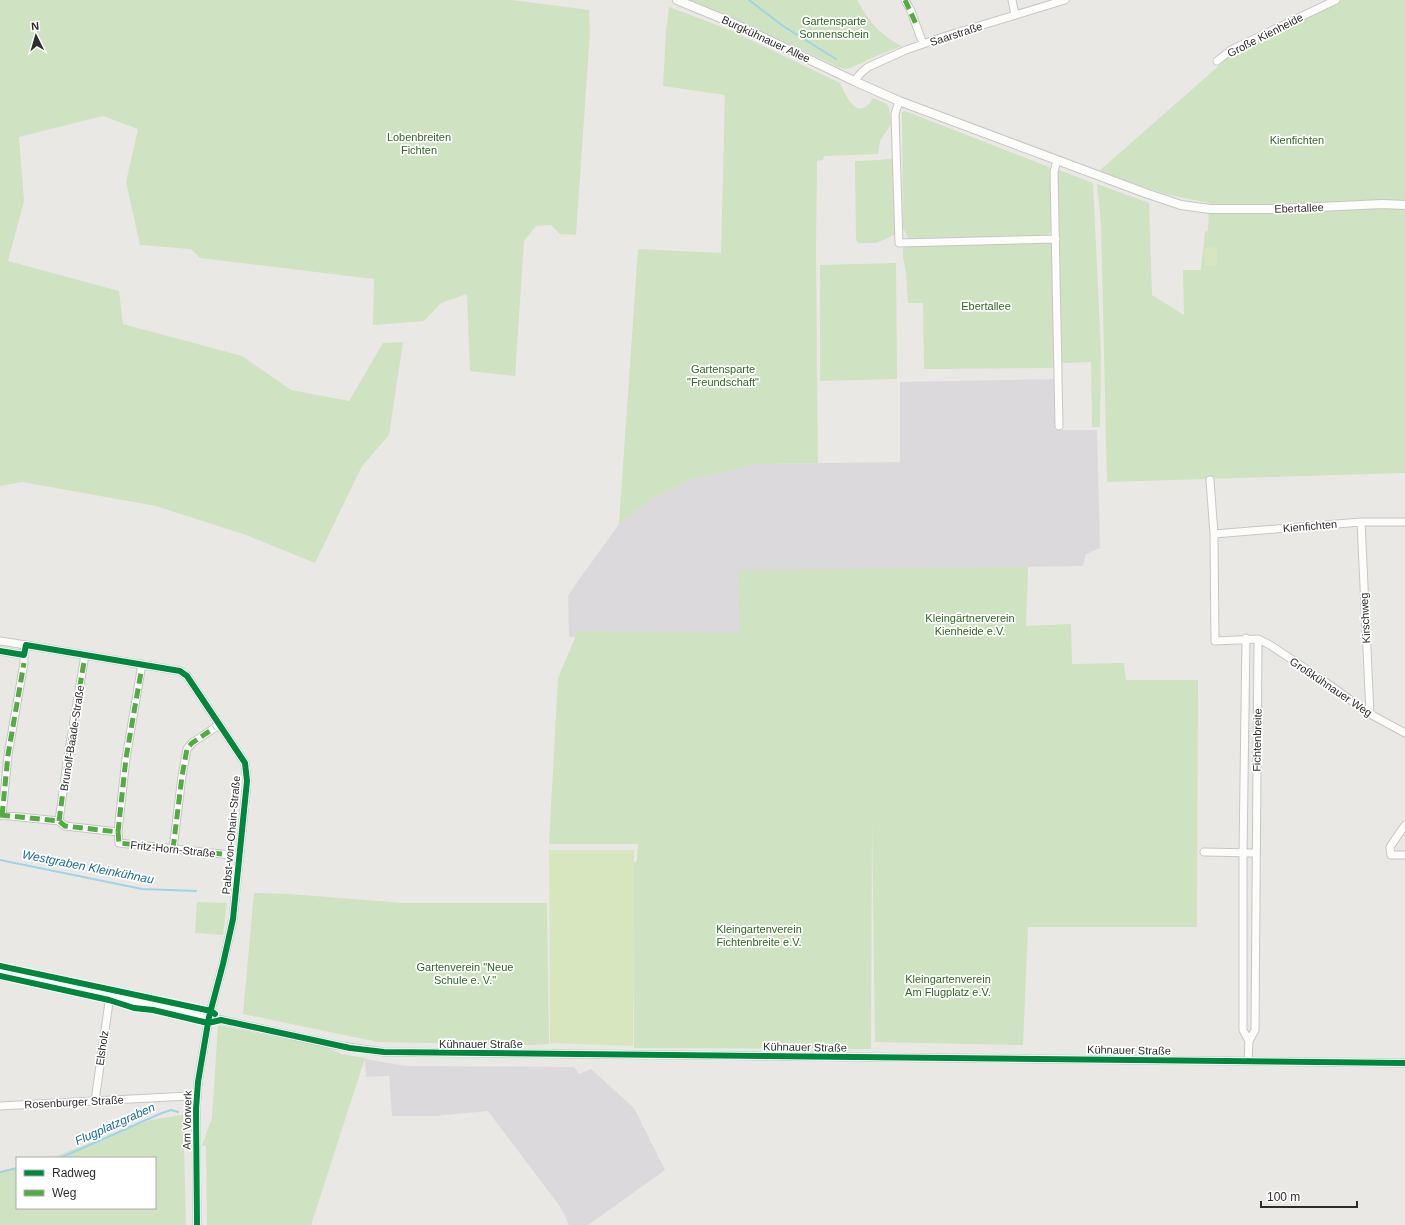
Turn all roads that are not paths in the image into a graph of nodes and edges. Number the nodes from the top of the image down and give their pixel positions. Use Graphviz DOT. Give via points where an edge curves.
graph roads {
  1 [pos="678,0"];
  2 [pos="905,0"];
  3 [pos="1012,0"];
  4 [pos="1066,0"];
  5 [pos="1336,0"];
  6 [pos="1015,15"];
  7 [pos="923,44"];
  8 [pos="1217,61"];
  9 [pos="854,81"];
  10 [pos="899,101"];
  11 [pos="1057,160"];
  12 [pos="1405,205"];
  13 [pos="1056,239"];
  14 [pos="1059,426"];
  15 [pos="1210,480"];
  16 [pos="1360,522"];
  17 [pos="1405,522"];
  18 [pos="1214,534"];
  19 [pos="1246,638"];
  20 [pos="1258,639"];
  21 [pos="0,641"];
  22 [pos="26,645"];
  23 [pos="0,651"];
  24 [pos="24,655"];
  25 [pos="85,655"];
  26 [pos="142,664"];
  27 [pos="1370,714"];
  28 [pos="218,724"];
  29 [pos="1405,734"];
  30 [pos="1,816"];
  31 [pos="59,821"];
  32 [pos="1405,825"];
  33 [pos="118,832"];
  34 [pos="173,849"];
  35 [pos="1204,852"];
  36 [pos="1243,853"];
  37 [pos="1256,853"];
  38 [pos="1405,855"];
  39 [pos="240,856"];
  40 [pos="0,971"];
  41 [pos="110,995"];
  42 [pos="209,1017"];
  43 [pos="1249,1041"];
  44 [pos="1248,1061"];
  45 [pos="1405,1063"];
  46 [pos="196,1097"];
  47 [pos="95,1102"];
  48 [pos="0,1106"];
  49 [pos="197,1225"];
  1 -- 9 [label="street, Burgkühnauer Allee" via="733,23"];
  2 -- 7 [label="street"];
  3 -- 6 [label="street"];
  4 -- 6 [label="street, Saarstraße"];
  5 -- 8 [label="street, Große Kienheide" via="1231,50"];
  6 -- 7 [label="street, Saarstraße"];
  7 -- 9 [label="street, Saarstraße" via="868,67"];
  9 -- 10 [label="street, Ebertallee"];
  10 -- 11 [label="street, Ebertallee"];
  10 -- 13 [label="street" via="895,119 899,243"];
  11 -- 12 [label="street, Ebertallee" via="1161,199 1194,207 1254,209"];
  11 -- 13 [label="street" via="1054,172"];
  13 -- 14 [label="street"];
  15 -- 18 [label="street"];
  16 -- 17 [label="street, Kienfichten"];
  16 -- 18 [label="street, Kienfichten"];
  16 -- 27 [label="street, Kirschweg"];
  18 -- 19 [label="street" via="1215,641"];
  19 -- 20 [label="street"];
  19 -- 36 [label="street, Fichtenbreite"];
  20 -- 27 [label="street, Großkühnauer Weg"];
  20 -- 37 [label="street, Fichtenbreite"];
  21 -- 22 [label="street, Pabst-von-Ohain-Straße"];
  22 -- 24 [label="street"];
  22 -- 25 [label="street, Pabst-von-Ohain-Straße"];
  23 -- 24 [label="street"];
  24 -- 30 [label="street"];
  25 -- 26 [label="street, Pabst-von-Ohain-Straße"];
  25 -- 31 [label="street, Brunolf-Baade-Straße"];
  26 -- 28 [label="street, Pabst-von-Ohain-Straße" via="184,673"];
  26 -- 33 [label="street" via="126,758"];
  27 -- 29 [label="street, Großkühnauer Weg"];
  28 -- 34 [label="street" via="187,749"];
  28 -- 39 [label="street, Pabst-von-Ohain-Straße" via="246,762"];
  30 -- 31 [label="street, Fritz-Horn-Straße"];
  31 -- 33 [label="street, Fritz-Horn-Straße" via="65,826"];
  32 -- 38 [label="street" via="1390,847 1391,854"];
  33 -- 34 [label="street, Fritz-Horn-Straße" via="118,843"];
  34 -- 39 [label="street, Fritz-Horn-Straße"];
  35 -- 36 [label="street"];
  36 -- 37 [label="street"];
  36 -- 43 [label="street, Fichtenbreite" via="1243,1030"];
  37 -- 43 [label="street, Fichtenbreite" via="1255,1030"];
  39 -- 42 [label="street, Pabst-von-Ohain-Straße" via="230,935"];
  40 -- 41 [label="street, Kühnauer Straße"];
  41 -- 42 [label="street, Kühnauer Straße"];
  41 -- 47 [label="street, Elsholz"];
  42 -- 44 [label="street, Kühnauer Straße" via="377,1052"];
  42 -- 46 [label="street, Am Vorwerk"];
  43 -- 44 [label="street, Fichtenbreite"];
  44 -- 45 [label="street, Kühnauer Straße"];
  46 -- 47 [label="street, Rosenburger Straße"];
  46 -- 49 [label="street, Am Vorwerk"];
  47 -- 48 [label="street, Rosenburger Straße"];
}
